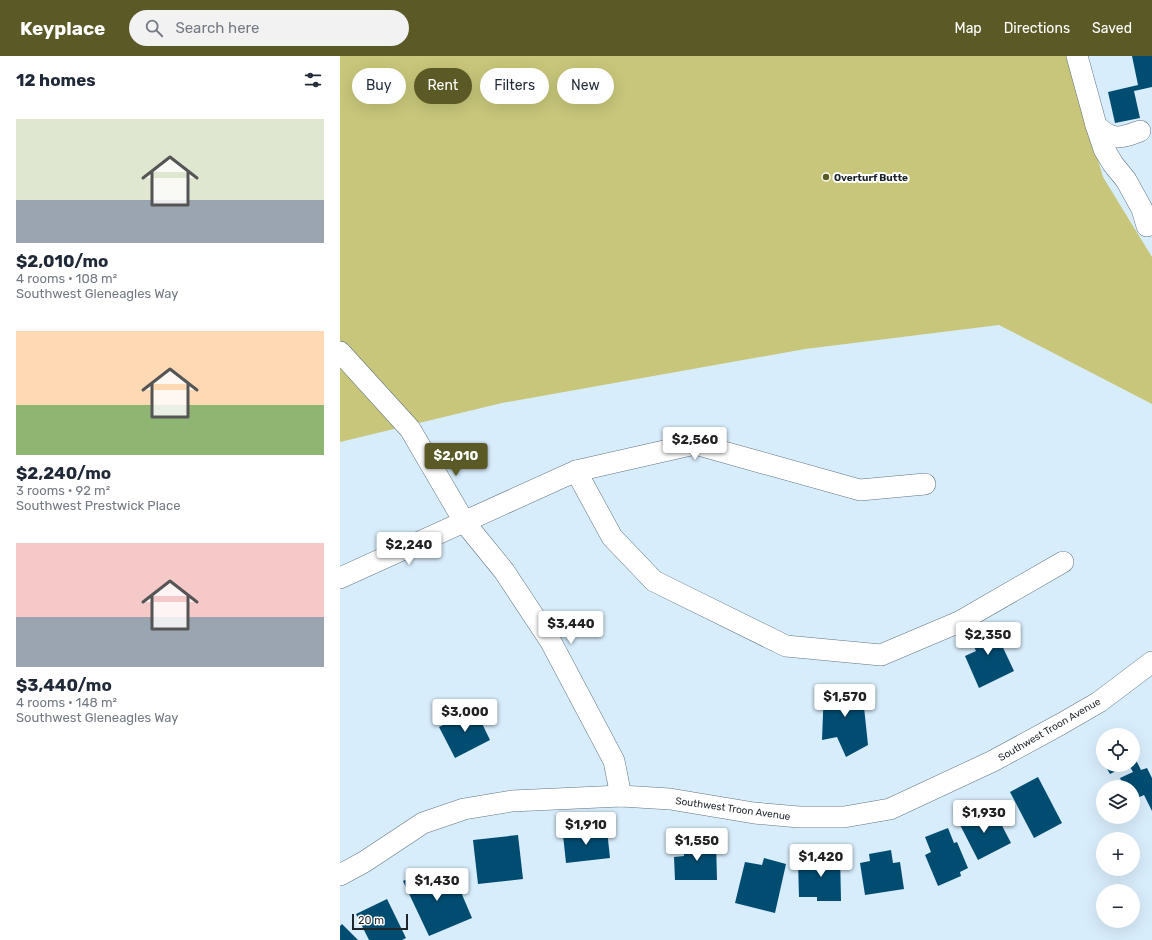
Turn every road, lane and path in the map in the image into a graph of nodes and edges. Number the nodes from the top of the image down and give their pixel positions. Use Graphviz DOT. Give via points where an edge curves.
graph roads {
  1 [pos="1077,56"];
  2 [pos="1096,126"];
  3 [pos="1140,131"];
  4 [pos="1147,226"];
  5 [pos="340,352"];
  6 [pos="576,471"];
  7 [pos="925,484"];
  8 [pos="465,523"];
  9 [pos="1063,562"];
  10 [pos="340,578"];
  11 [pos="1152,662"];
  12 [pos="621,796"];
  13 [pos="340,875"];
  1 -- 2 [label="street"];
  2 -- 3 [label="street" via="1104,133 1121,138"];
  2 -- 4 [label="street" via="1104,149 1126,180 1142,209"];
  5 -- 8 [label="street" via="410,429"];
  6 -- 7 [label="street" via="695,444 860,490"];
  6 -- 8 [label="street"];
  6 -- 9 [label="street" via="612,537 654,581 786,646 881,655 959,622"];
  8 -- 10 [label="street"];
  8 -- 12 [label="street" via="504,571 551,642 614,761"];
  11 -- 12 [label="street, Southwest Troon Avenue" via="1099,702 1061,724 993,761 890,809 844,817 799,817 754,813 670,799"];
  12 -- 13 [label="street, Southwest Troon Avenue" via="512,801 464,809 423,823"];
}
